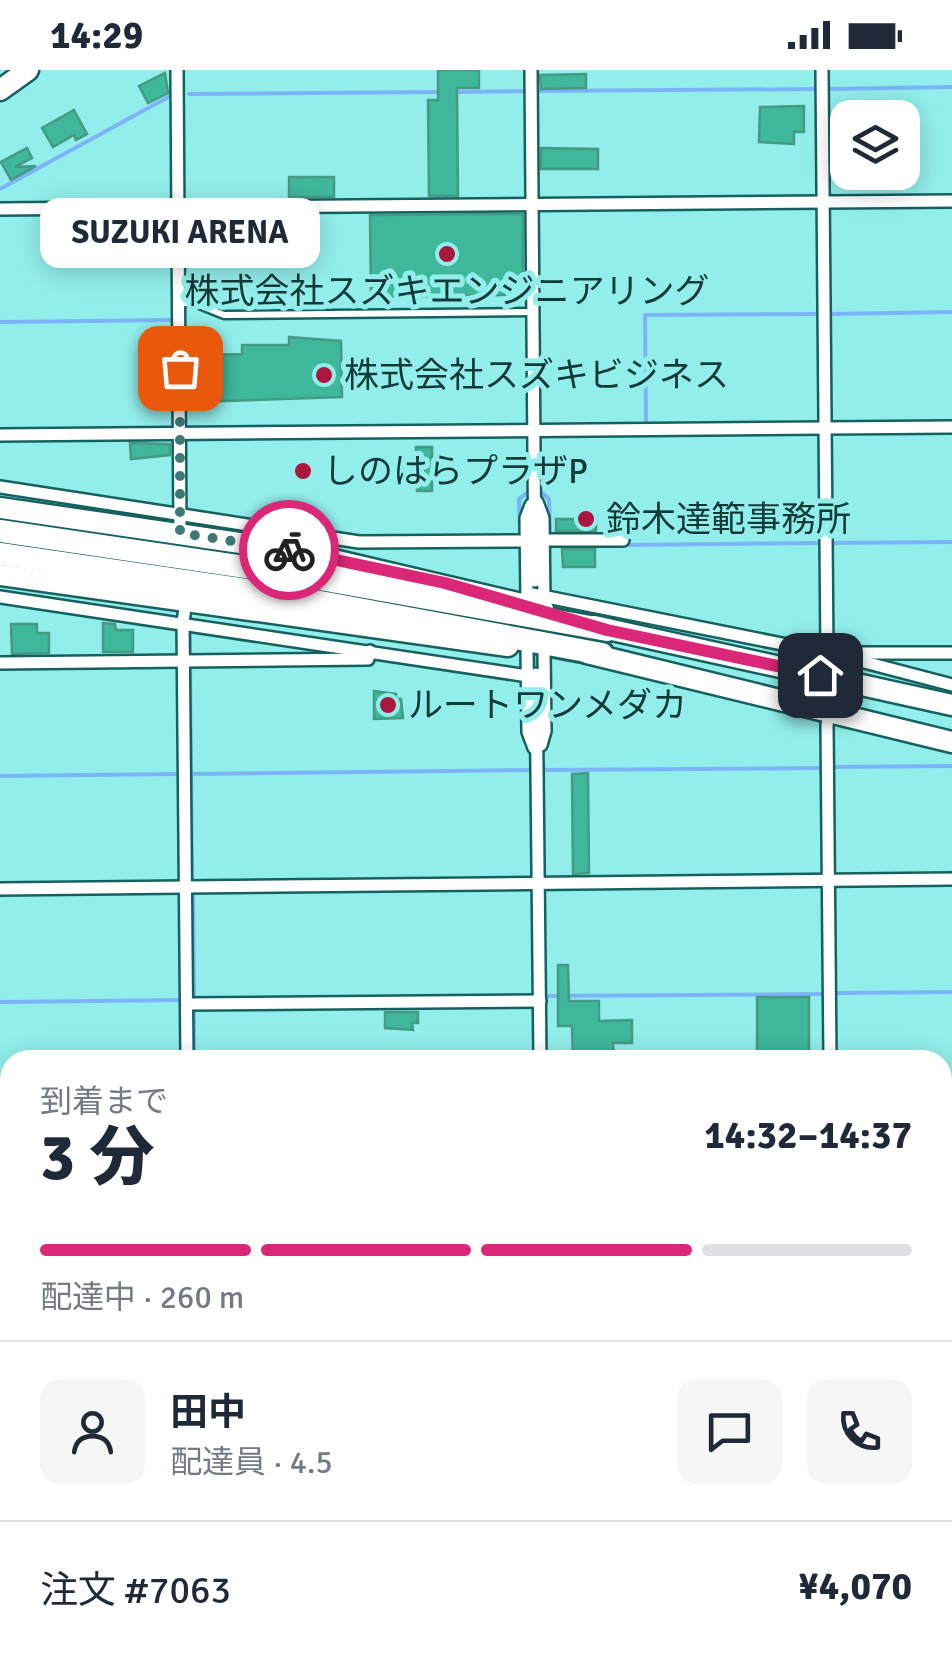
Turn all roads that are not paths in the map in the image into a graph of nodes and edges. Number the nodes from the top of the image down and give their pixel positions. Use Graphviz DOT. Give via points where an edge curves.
graph roads {
  1 [pos="28,70"];
  2 [pos="177,70"];
  3 [pos="530,70"];
  4 [pos="822,70"];
  5 [pos="0,90"];
  6 [pos="952,201"];
  7 [pos="823,202"];
  8 [pos="532,204"];
  9 [pos="178,208"];
  10 [pos="0,209"];
  11 [pos="180,303"];
  12 [pos="533,312"];
  13 [pos="952,427"];
  14 [pos="825,428"];
  15 [pos="534,431"];
  16 [pos="181,434"];
  17 [pos="0,435"];
  18 [pos="0,486"];
  19 [pos="534,493"];
  20 [pos="0,508"];
  21 [pos="181,522"];
  22 [pos="0,532"];
  23 [pos="526,540"];
  24 [pos="544,540"];
  25 [pos="623,540"];
  26 [pos="0,554"];
  27 [pos="0,576"];
  28 [pos="535,581"];
  29 [pos="0,597"];
  30 [pos="535,601"];
  31 [pos="185,612"];
  32 [pos="607,630"];
  33 [pos="536,649"];
  34 [pos="370,652"];
  35 [pos="827,653"];
  36 [pos="602,654"];
  37 [pos="952,654"];
  38 [pos="183,661"];
  39 [pos="0,663"];
  40 [pos="532,675"];
  41 [pos="952,685"];
  42 [pos="952,705"];
  43 [pos="830,710"];
  44 [pos="952,742"];
  45 [pos="537,757"];
  46 [pos="952,879"];
  47 [pos="828,880"];
  48 [pos="538,883"];
  49 [pos="186,887"];
  50 [pos="0,889"];
  51 [pos="540,1001"];
  52 [pos="186,1004"];
  53 [pos="187,1050"];
  54 [pos="540,1050"];
  55 [pos="830,1050"];
  1 -- 5 [label="highway"];
  2 -- 9 [label="street"];
  3 -- 8 [label="street"];
  4 -- 7 [label="street"];
  6 -- 7 [label="street"];
  7 -- 8 [label="street"];
  7 -- 14 [label="street"];
  8 -- 9 [label="street"];
  8 -- 12 [label="street"];
  9 -- 10 [label="street"];
  9 -- 11 [label="street"];
  11 -- 12 [label="lane" via="224,315"];
  11 -- 16 [label="street"];
  12 -- 15 [label="street"];
  13 -- 14 [label="street"];
  14 -- 15 [label="street"];
  14 -- 35 [label="street"];
  15 -- 16 [label="street"];
  15 -- 19 [label="street"];
  16 -- 17 [label="street"];
  16 -- 21 [label="street"];
  18 -- 21 [label="street"];
  19 -- 23 [label="street"];
  19 -- 24 [label="street"];
  19 -- 28 [label="street"];
  20 -- 21 [label="highway"];
  21 -- 23 [label="street" via="360,542"];
  21 -- 30 [label="highway"];
  22 -- 32 [label="highway" via="292,574"];
  23 -- 30 [label="street"];
  24 -- 25 [label="street"];
  24 -- 30 [label="street"];
  26 -- 36 [label="highway" via="288,596"];
  27 -- 31 [label="highway"];
  29 -- 31 [label="street"];
  30 -- 32 [label="highway"];
  30 -- 35 [label="street"];
  31 -- 33 [label="highway"];
  31 -- 34 [label="street"];
  31 -- 38 [label="street"];
  32 -- 42 [label="highway"];
  33 -- 36 [label="highway"];
  33 -- 40 [label="street"];
  33 -- 45 [label="street" via="546,732"];
  34 -- 38 [label="street" via="368,659"];
  34 -- 40 [label="street"];
  35 -- 37 [label="street"];
  35 -- 41 [label="street"];
  36 -- 43 [label="highway"];
  38 -- 39 [label="street"];
  38 -- 49 [label="street"];
  40 -- 45 [label="street" via="528,732"];
  43 -- 44 [label="highway"];
  43 -- 47 [label="street"];
  45 -- 48 [label="street"];
  46 -- 47 [label="street"];
  47 -- 48 [label="street"];
  47 -- 55 [label="street"];
  48 -- 49 [label="street"];
  48 -- 51 [label="street"];
  49 -- 50 [label="street"];
  49 -- 52 [label="street"];
  51 -- 52 [label="street"];
  51 -- 54 [label="street"];
  52 -- 53 [label="street"];
}
